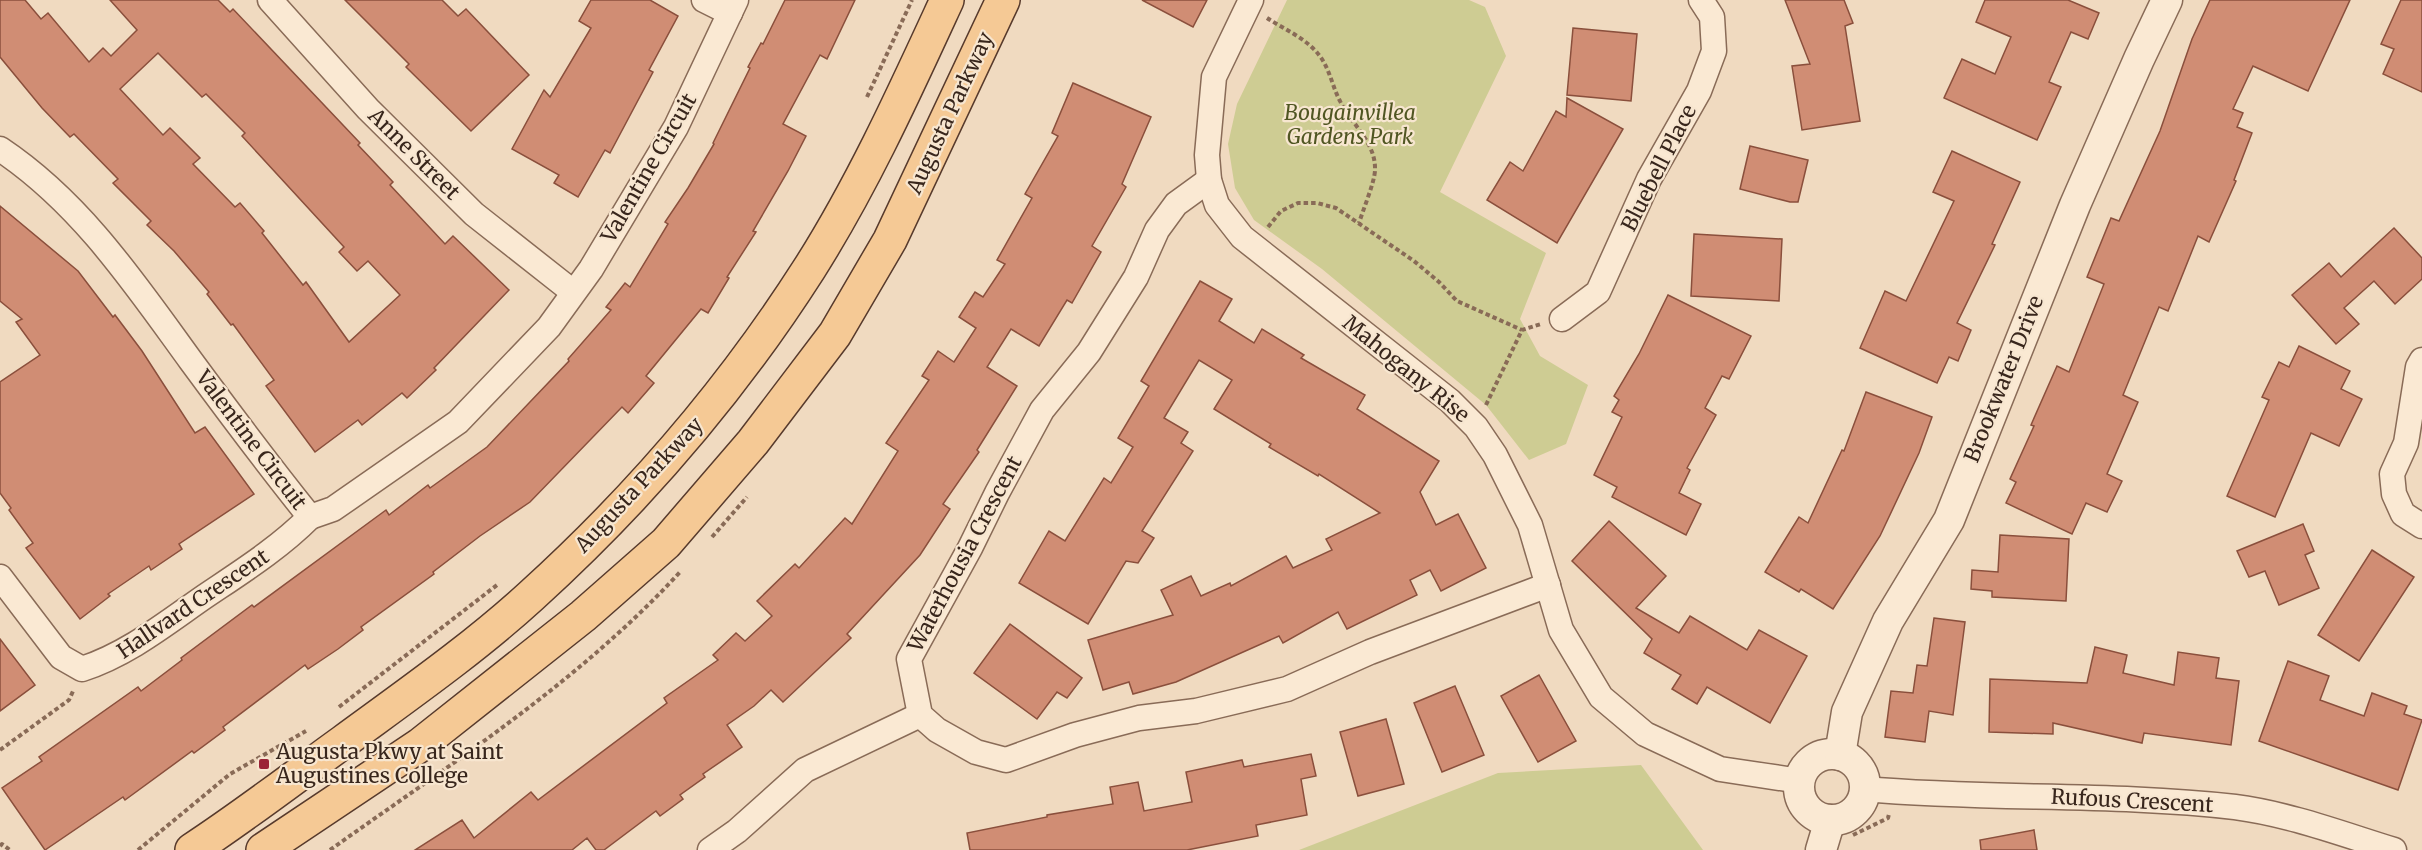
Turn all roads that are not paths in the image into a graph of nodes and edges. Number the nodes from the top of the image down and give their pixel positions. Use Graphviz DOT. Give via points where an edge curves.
graph roads {
  1 [pos="270,0"];
  2 [pos="704,0"];
  3 [pos="947,0"];
  4 [pos="1003,0"];
  5 [pos="1701,0"];
  6 [pos="2167,0"];
  7 [pos="1250,3"];
  8 [pos="733,7"];
  9 [pos="0,149"];
  10 [pos="1209,180"];
  11 [pos="573,292"];
  12 [pos="1562,319"];
  13 [pos="2422,360"];
  14 [pos="2422,424"];
  15 [pos="2406,442"];
  16 [pos="309,517"];
  17 [pos="2422,526"];
  18 [pos="0,577"];
  19 [pos="1548,585"];
  20 [pos="920,715"];
  21 [pos="1840,755"];
  22 [pos="1800,781"];
  23 [pos="1865,789"];
  24 [pos="1830,820"];
  25 [pos="192,850"];
  26 [pos="264,850"];
  27 [pos="710,850"];
  28 [pos="1821,850"];
  29 [pos="2394,850"];
  1 -- 11 [label="street, Anne Street" via="368,109 474,214"];
  2 -- 8 [label="street"];
  3 -- 25 [label="main road, Augusta Parkway" via="869,163 810,268 740,370 680,446 531,597 411,692"];
  4 -- 26 [label="main road, Augusta Parkway" via="890,240 841,324 710,493 666,543 583,616 420,745"];
  5 -- 12 [label="street, Bluebell Place" via="1712,17 1714,51 1699,91 1649,179 1598,292"];
  6 -- 21 [label="street, Brookwater Drive" via="2075,205 1949,520 1888,621 1847,712"];
  7 -- 10 [label="street, Mahogany Rise" via="1214,77 1207,155"];
  8 -- 11 [label="street, Valentine Circuit" via="676,127 591,269"];
  9 -- 16 [label="street, Valentine Circuit" via="27,167 77,213 122,265"];
  10 -- 19 [label="street, Mahogany Rise" via="1217,205 1242,237 1450,401 1476,427 1495,455 1530,525"];
  10 -- 20 [label="street, Waterhousia Crescent" via="1176,204 1157,231 1136,277 1089,352 1042,410 1002,482 909,658"];
  11 -- 16 [label="street, Valentine Circuit" via="549,327 458,422 333,509"];
  13 -- 15 [label="street"];
  14 -- 15 [label="street"];
  15 -- 17 [label="street" via="2392,474 2394,494 2403,514"];
  16 -- 18 [label="street, Hallvard Crescent" via="285,542 140,641 105,662 82,669 61,657"];
  19 -- 20 [label="street" via="1370,652 1287,689 1196,711 1139,718 1006,760 976,752 937,730"];
  19 -- 22 [label="street, Mahogany Rise" via="1561,630 1601,697 1645,734 1720,769"];
  20 -- 27 [label="street" via="805,771"];
  21 -- 22 [label="street" via="1819,757 1803,771"];
  21 -- 23 [label="street" via="1858,768"];
  22 -- 24 [label="street" via="1803,803 1819,818"];
  23 -- 24 [label="street" via="1858,808 1841,819"];
  23 -- 29 [label="street, Rufous Crescent" via="2138,799 2237,808 2310,824"];
  24 -- 28 [label="street"];
}
